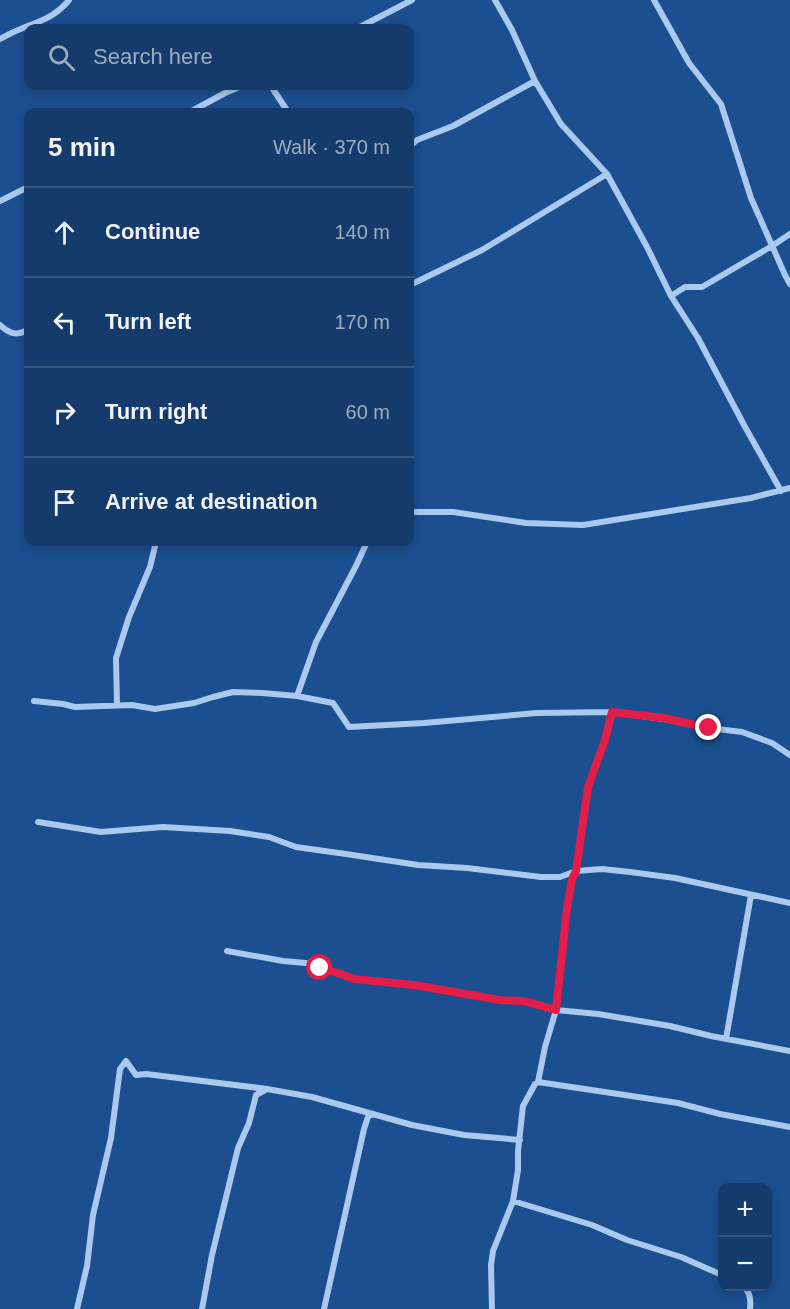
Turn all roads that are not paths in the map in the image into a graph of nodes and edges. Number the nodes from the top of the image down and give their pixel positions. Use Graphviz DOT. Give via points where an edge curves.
graph roads {
  1 [pos="69,0"];
  2 [pos="412,0"];
  3 [pos="495,0"];
  4 [pos="654,0"];
  5 [pos="33,24"];
  6 [pos="366,24"];
  7 [pos="24,27"];
  8 [pos="0,39"];
  9 [pos="535,81"];
  10 [pos="232,90"];
  11 [pos="274,90"];
  12 [pos="197,108"];
  13 [pos="285,108"];
  14 [pos="414,143"];
  15 [pos="607,174"];
  16 [pos="24,189"];
  17 [pos="0,201"];
  18 [pos="790,234"];
  19 [pos="772,246"];
  20 [pos="414,283"];
  21 [pos="790,284"];
  22 [pos="671,296"];
  23 [pos="0,325"];
  24 [pos="24,332"];
  25 [pos="790,488"];
  26 [pos="782,491"];
  27 [pos="414,512"];
  28 [pos="155,546"];
  29 [pos="364,546"];
  30 [pos="297,696"];
  31 [pos="34,701"];
  32 [pos="117,705"];
  33 [pos="612,712"];
  34 [pos="790,755"];
  35 [pos="38,822"];
  36 [pos="576,871"];
  37 [pos="751,895"];
  38 [pos="790,903"];
  39 [pos="227,951"];
  40 [pos="556,1010"];
  41 [pos="726,1039"];
  42 [pos="790,1051"];
  43 [pos="538,1082"];
  44 [pos="267,1089"];
  45 [pos="382,1117"];
  46 [pos="790,1127"];
  47 [pos="520,1140"];
  48 [pos="513,1201"];
  49 [pos="718,1273"];
  50 [pos="748,1291"];
  51 [pos="77,1309"];
  52 [pos="202,1309"];
  53 [pos="324,1309"];
  54 [pos="492,1309"];
  55 [pos="750,1309"];
  1 -- 5 [label="street" via="47,19"];
  2 -- 6 [label="street"];
  3 -- 9 [label="street"];
  4 -- 19 [label="street" via="689,63 721,104 751,198"];
  7 -- 8 [label="street"];
  9 -- 14 [label="street"];
  9 -- 15 [label="street" via="561,124"];
  10 -- 12 [label="street"];
  11 -- 13 [label="street"];
  15 -- 20 [label="street" via="482,250"];
  15 -- 22 [label="street"];
  16 -- 17 [label="street"];
  18 -- 19 [label="street"];
  19 -- 21 [label="street"];
  19 -- 22 [label="street" via="702,286 685,287"];
  22 -- 26 [label="street"];
  23 -- 24 [label="street" via="8,332"];
  25 -- 26 [label="street"];
  26 -- 27 [label="street" via="583,525"];
  28 -- 32 [label="street" via="116,658"];
  29 -- 30 [label="street" via="316,642"];
  30 -- 32 [label="street" via="233,692 155,709"];
  30 -- 33 [label="street" via="333,703 348,727 537,712"];
  31 -- 32 [label="street" via="75,707"];
  33 -- 34 [label="street" via="742,732"];
  33 -- 36 [label="street" via="588,787"];
  35 -- 36 [label="street" via="101,832 163,827 230,831 269,837 296,847 418,865 541,877 560,877"];
  36 -- 37 [label="street" via="602,869 675,878"];
  36 -- 40 [label="street" via="567,908"];
  37 -- 38 [label="street"];
  37 -- 41 [label="street"];
  39 -- 40 [label="street" via="306,963 354,979 524,1001"];
  40 -- 41 [label="street" via="670,1026"];
  40 -- 43 [label="street"];
  41 -- 42 [label="street"];
  43 -- 46 [label="street" via="678,1103"];
  43 -- 47 [label="street" via="523,1106"];
  44 -- 45 [label="street"];
  44 -- 51 [label="street" via="136,1075 126,1061 118,1079 111,1138"];
  44 -- 52 [label="street" via="256,1095 238,1148"];
  45 -- 47 [label="street" via="464,1136"];
  45 -- 53 [label="street" via="369,1114"];
  47 -- 48 [label="street"];
  48 -- 49 [label="street" via="592,1225"];
  48 -- 54 [label="street" via="493,1251"];
  50 -- 55 [label="street"];
}
